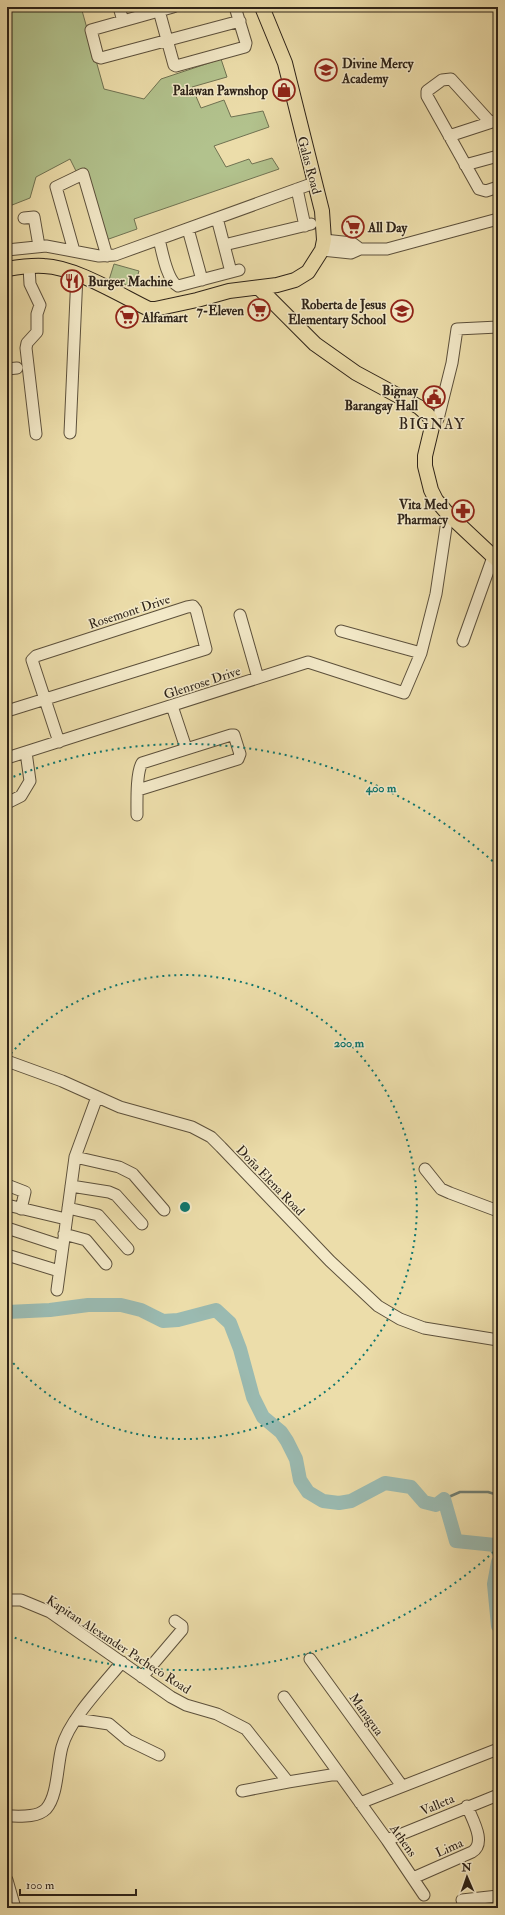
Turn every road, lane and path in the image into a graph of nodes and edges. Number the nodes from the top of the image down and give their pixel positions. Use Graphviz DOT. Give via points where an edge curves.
graph roads {
  1 [pos="119,7"];
  2 [pos="172,7"];
  3 [pos="235,7"];
  4 [pos="262,7"];
  5 [pos="159,9"];
  6 [pos="123,21"];
  7 [pos="240,21"];
  8 [pos="168,41"];
  9 [pos="494,121"];
  10 [pos="449,136"];
  11 [pos="498,156"];
  12 [pos="465,165"];
  13 [pos="314,184"];
  14 [pos="498,187"];
  15 [pos="297,190"];
  16 [pos="24,218"];
  17 [pos="217,218"];
  18 [pos="498,218"];
  19 [pos="188,229"];
  20 [pos="159,239"];
  21 [pos="224,245"];
  22 [pos="323,245"];
  23 [pos="39,246"];
  24 [pos="7,250"];
  25 [pos="74,251"];
  26 [pos="107,256"];
  27 [pos="29,266"];
  28 [pos="7,269"];
  29 [pos="77,274"];
  30 [pos="202,280"];
  31 [pos="259,288"];
  32 [pos="498,327"];
  33 [pos="432,424"];
  34 [pos="70,433"];
  35 [pos="36,434"];
  36 [pos="448,514"];
  37 [pos="496,559"];
  38 [pos="240,614"];
  39 [pos="341,631"];
  40 [pos="463,641"];
  41 [pos="421,654"];
  42 [pos="258,678"];
  43 [pos="44,700"];
  44 [pos="172,706"];
  45 [pos="7,711"];
  46 [pos="59,742"];
  47 [pos="186,748"];
  48 [pos="26,752"];
  49 [pos="7,758"];
  50 [pos="138,790"];
  51 [pos="7,803"];
  52 [pos="136,815"];
  53 [pos="7,1061"];
  54 [pos="97,1097"];
  55 [pos="75,1157"];
  56 [pos="425,1169"];
  57 [pos="7,1185"];
  58 [pos="71,1186"];
  59 [pos="7,1205"];
  60 [pos="21,1208"];
  61 [pos="164,1210"];
  62 [pos="498,1210"];
  63 [pos="67,1213"];
  64 [pos="142,1224"];
  65 [pos="7,1228"];
  66 [pos="64,1234"];
  67 [pos="62,1246"];
  68 [pos="128,1249"];
  69 [pos="7,1255"];
  70 [pos="106,1264"];
  71 [pos="59,1271"];
  72 [pos="57,1290"];
  73 [pos="498,1340"];
  74 [pos="7,1600"];
  75 [pos="175,1622"];
  76 [pos="310,1660"];
  77 [pos="122,1662"];
  78 [pos="142,1677"];
  79 [pos="284,1697"];
  80 [pos="76,1719"];
  81 [pos="498,1749"];
  82 [pos="159,1756"];
  83 [pos="339,1776"];
  84 [pos="288,1782"];
  85 [pos="402,1786"];
  86 [pos="242,1791"];
  87 [pos="498,1795"];
  88 [pos="360,1803"];
  89 [pos="467,1806"];
  90 [pos="7,1816"];
  91 [pos="386,1840"];
  92 [pos="413,1878"];
  93 [pos="7,1880"];
  94 [pos="424,1895"];
  95 [pos="498,1896"];
  96 [pos="462,1900"];
  97 [pos="15,1908"];
  1 -- 6 [label="street"];
  2 -- 5 [label="street"];
  3 -- 7 [label="street"];
  4 -- 13 [label="main road, Galas Road" via="285,64"];
  5 -- 6 [label="street"];
  5 -- 8 [label="street"];
  6 -- 8 [label="street" via="91,30 98,56 101,58"];
  7 -- 8 [label="street"];
  7 -- 8 [label="street" via="245,47 176,66"];
  9 -- 10 [label="street"];
  9 -- 10 [label="street" via="455,82 451,79 442,80 426,93"];
  10 -- 12 [label="street"];
  11 -- 12 [label="street"];
  12 -- 14 [label="street" via="479,189 486,191"];
  13 -- 15 [label="street"];
  13 -- 22 [label="main road, Galas Road" via="322,211"];
  15 -- 17 [label="street"];
  15 -- 21 [label="street" via="308,225"];
  16 -- 23 [label="street" via="34,217"];
  17 -- 19 [label="street"];
  17 -- 21 [label="street"];
  18 -- 22 [label="street" via="398,247 360,249 352,253"];
  19 -- 20 [label="street"];
  19 -- 30 [label="street"];
  20 -- 26 [label="street" via="123,253"];
  20 -- 30 [label="street" via="174,284 182,286"];
  21 -- 30 [label="street" via="235,271"];
  22 -- 31 [label="main road" via="308,272 296,280"];
  23 -- 24 [label="street"];
  23 -- 25 [label="street"];
  25 -- 26 [label="street"];
  25 -- 26 [label="street" via="56,187 83,174"];
  27 -- 28 [label="main road"];
  27 -- 29 [label="main road" via="58,267"];
  27 -- 35 [label="street" via="30,284 40,306 37,314 37,332 27,343 26,348"];
  29 -- 31 [label="main road" via="149,309 229,291"];
  29 -- 34 [label="street"];
  31 -- 33 [label="main road" via="315,344 356,373 424,411"];
  32 -- 33 [label="street" via="457,329 452,363 438,419"];
  33 -- 36 [label="main road" via="425,456 427,478 436,500"];
  36 -- 37 [label="main road"];
  36 -- 41 [label="street" via="436,594"];
  37 -- 40 [label="street"];
  38 -- 42 [label="street"];
  39 -- 41 [label="street"];
  41 -- 42 [label="street, Glenrose Drive" via="404,693 311,661"];
  42 -- 44 [label="street, Glenrose Drive"];
  43 -- 43 [label="street, Rosemont Drive" via="206,649 196,610 193,606 32,660"];
  43 -- 45 [label="street"];
  43 -- 46 [label="street"];
  44 -- 46 [label="street, Glenrose Drive"];
  44 -- 47 [label="street"];
  46 -- 48 [label="street, Glenrose Drive"];
  47 -- 50 [label="street" via="142,763"];
  47 -- 50 [label="street" via="232,734 240,757"];
  48 -- 49 [label="street, Glenrose Drive"];
  48 -- 51 [label="street" via="30,781 21,796"];
  50 -- 52 [label="street"];
  53 -- 54 [label="street, Doña Elena Road"];
  54 -- 55 [label="street"];
  54 -- 73 [label="street, Doña Elena Road" via="135,1112 192,1127 211,1137 357,1288 388,1313 409,1324 432,1330"];
  55 -- 58 [label="street"];
  55 -- 61 [label="street" via="119,1167 133,1174"];
  56 -- 62 [label="street" via="435,1183 445,1191"];
  57 -- 60 [label="street" via="25,1192"];
  58 -- 63 [label="street"];
  58 -- 64 [label="street" via="116,1195"];
  59 -- 60 [label="street"];
  60 -- 63 [label="street"];
  63 -- 66 [label="street"];
  63 -- 68 [label="street" via="98,1215"];
  65 -- 67 [label="street"];
  66 -- 67 [label="street"];
  66 -- 70 [label="street" via="86,1240"];
  67 -- 71 [label="street"];
  69 -- 71 [label="street"];
  71 -- 72 [label="street"];
  74 -- 77 [label="street, Kapitan Alexander Pacheco Road" via="21,1600 50,1612"];
  75 -- 78 [label="street" via="182,1626 182,1630"];
  76 -- 85 [label="street, Managua"];
  77 -- 78 [label="street, Kapitan Alexander Pacheco Road"];
  77 -- 80 [label="street"];
  78 -- 84 [label="street, Kapitan Alexander Pacheco Road" via="186,1705 217,1714 246,1729"];
  79 -- 83 [label="street"];
  80 -- 82 [label="street" via="109,1724 128,1740"];
  80 -- 90 [label="street" via="63,1741 52,1798 46,1809 34,1815"];
  81 -- 85 [label="street"];
  83 -- 84 [label="street"];
  83 -- 88 [label="street"];
  84 -- 86 [label="street"];
  85 -- 88 [label="street"];
  87 -- 89 [label="street, Valleta"];
  88 -- 91 [label="street, Athens"];
  89 -- 91 [label="street, Valleta"];
  89 -- 92 [label="street, Lima" via="480,1840 478,1846 472,1852"];
  91 -- 92 [label="street, Athens"];
  92 -- 94 [label="street, Athens"];
  93 -- 97 [label="street"];
  95 -- 96 [label="street"];
}
